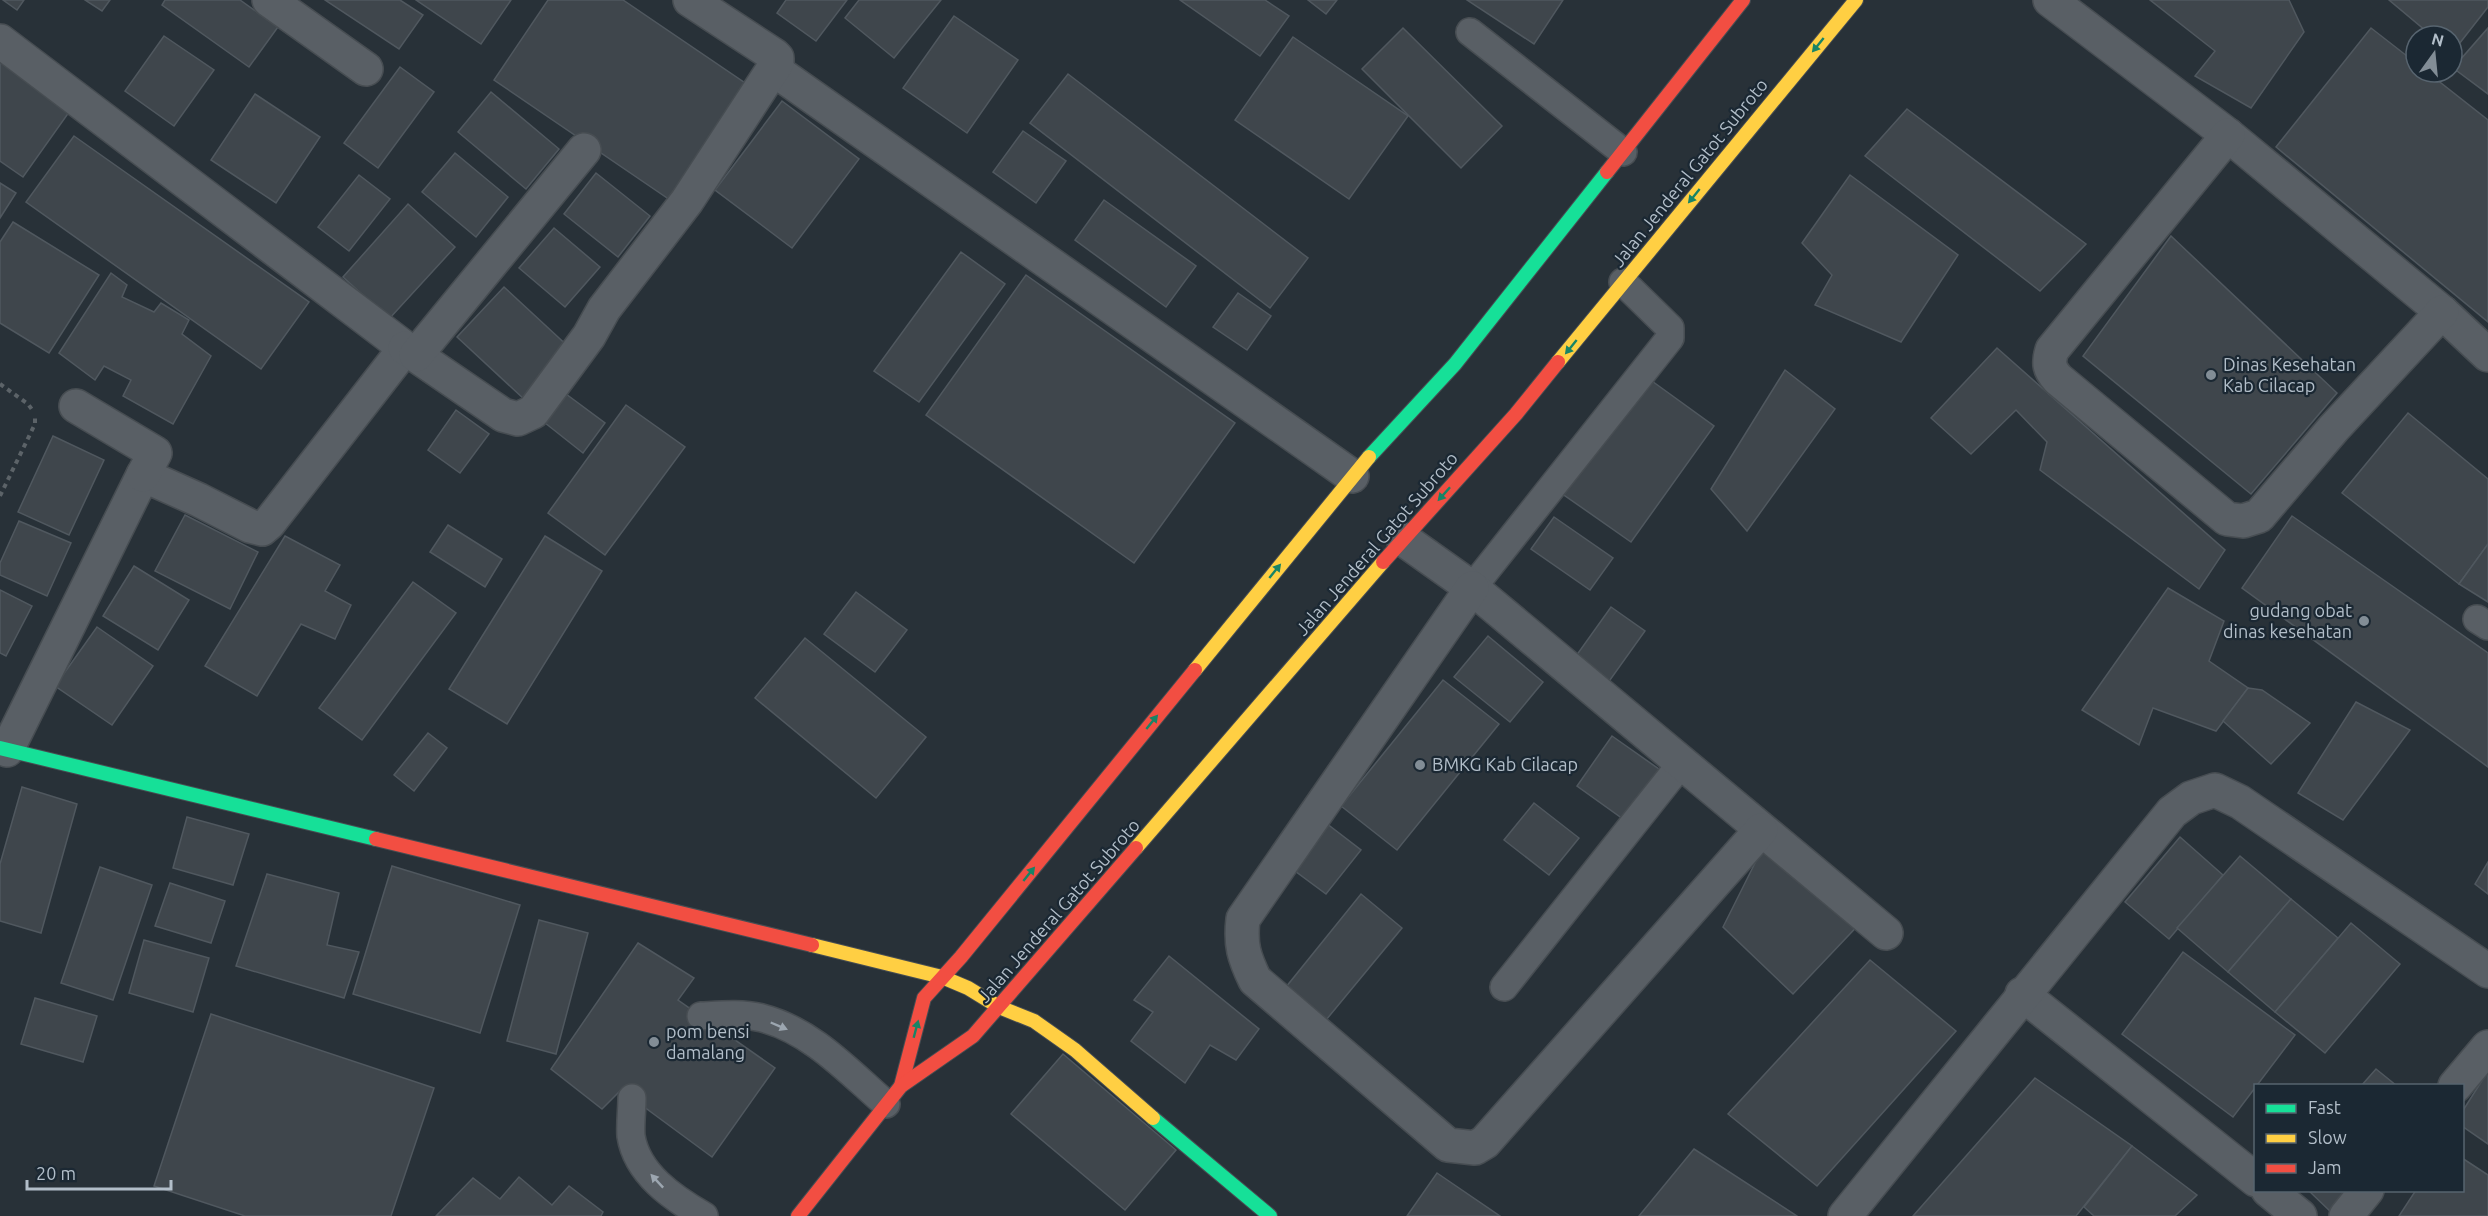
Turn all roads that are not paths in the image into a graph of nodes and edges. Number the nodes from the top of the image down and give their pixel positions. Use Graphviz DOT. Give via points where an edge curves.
graph roads {
  1 [pos="269,0"];
  2 [pos="690,0"];
  3 [pos="1743,0"];
  4 [pos="1856,0"];
  5 [pos="2049,0"];
  6 [pos="1470,33"];
  7 [pos="0,41"];
  8 [pos="366,69"];
  9 [pos="773,69"];
  10 [pos="2228,135"];
  11 [pos="584,150"];
  12 [pos="1623,152"];
  13 [pos="1623,282"];
  14 [pos="2442,312"];
  15 [pos="411,351"];
  16 [pos="2488,356"];
  17 [pos="76,406"];
  18 [pos="143,476"];
  19 [pos="1352,476"];
  20 [pos="1403,539"];
  21 [pos="1472,588"];
  22 [pos="3,749"];
  23 [pos="1681,764"];
  24 [pos="1761,830"];
  25 [pos="1886,933"];
  26 [pos="2488,971"];
  27 [pos="942,977"];
  28 [pos="1504,987"];
  29 [pos="2022,994"];
  30 [pos="999,1007"];
  31 [pos="701,1016"];
  32 [pos="2488,1047"];
  33 [pos="2457,1084"];
  34 [pos="893,1095"];
  35 [pos="632,1098"];
  36 [pos="2254,1178"];
  37 [pos="2269,1192"];
  38 [pos="2366,1192"];
  39 [pos="704,1216"];
  40 [pos="798,1216"];
  41 [pos="1270,1216"];
  42 [pos="1845,1216"];
  43 [pos="2300,1216"];
  44 [pos="2346,1216"];
  1 -- 8 [label="street"];
  2 -- 9 [label="street" via="774,55 777,58"];
  3 -- 12 [label="main road, Jalan Jenderal Gatot Subroto"];
  4 -- 13 [label="main road, Jalan Jenderal Gatot Subroto, one-way"];
  5 -- 10 [label="street"];
  6 -- 12 [label="lane"];
  7 -- 15 [label="street"];
  9 -- 15 [label="street" via="687,201 604,309 533,412 518,419 503,415"];
  9 -- 19 [label="street"];
  10 -- 14 [label="street"];
  10 -- 14 [label="street" via="2052,350 2048,361 2050,371 2058,379 2227,519 2243,521 2259,516"];
  11 -- 15 [label="street"];
  12 -- 19 [label="main road, Jalan Jenderal Gatot Subroto" via="1455,364"];
  13 -- 20 [label="main road, Jalan Jenderal Gatot Subroto, one-way" via="1516,414"];
  13 -- 21 [label="lane" via="1670,328 1670,338"];
  14 -- 16 [label="street"];
  15 -- 18 [label="street" via="262,529"];
  17 -- 18 [label="street" via="155,453"];
  18 -- 22 [label="street"];
  27 -- 19 [label="main road, Jalan Jenderal Gatot Subroto, one-way"];
  20 -- 21 [label="street"];
  20 -- 30 [label="main road, Jalan Jenderal Gatot Subroto"];
  21 -- 23 [label="street"];
  21 -- 24 [label="street" via="1243,919 1241,935 1243,954 1254,980 1448,1145 1475,1148 1485,1142"];
  22 -- 27 [label="main road"];
  23 -- 24 [label="street"];
  23 -- 28 [label="lane"];
  24 -- 25 [label="street"];
  26 -- 29 [label="street" via="2240,802 2215,790 2191,798 2172,812"];
  27 -- 30 [label="main road"];
  34 -- 27 [label="main road, Jalan Jenderal Gatot Subroto, one-way" via="924,998"];
  29 -- 36 [label="street"];
  29 -- 42 [label="street"];
  30 -- 34 [label="main road, Jalan Jenderal Gatot Subroto" via="973,1036"];
  30 -- 41 [label="main road" via="1034,1021 1075,1050"];
  31 -- 34 [label="lane, one-way" via="762,1018 812,1040"];
  32 -- 33 [label="street"];
  34 -- 40 [label="main road, Jalan Jenderal Gatot Subroto"];
  39 -- 35 [label="lane, one-way" via="674,1199 640,1162 631,1136"];
  37 -- 43 [label="street"];
  38 -- 44 [label="street"];
}
